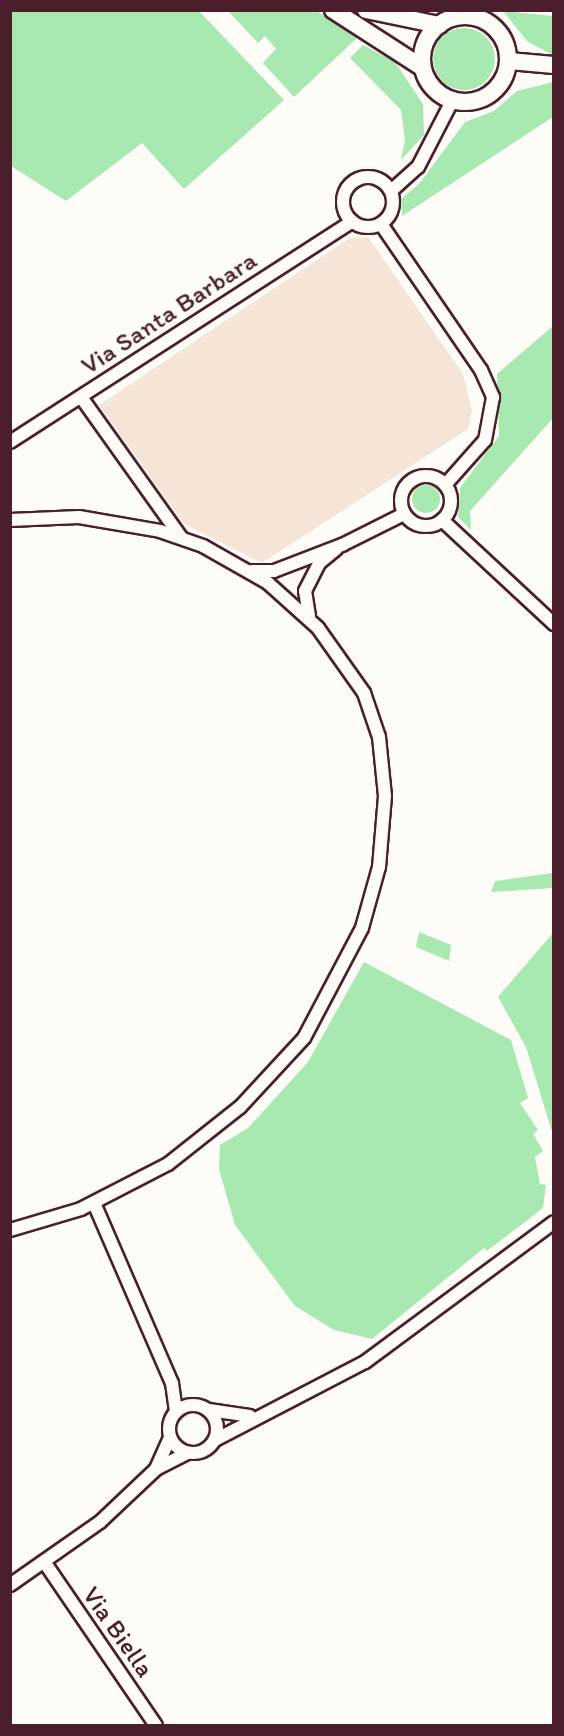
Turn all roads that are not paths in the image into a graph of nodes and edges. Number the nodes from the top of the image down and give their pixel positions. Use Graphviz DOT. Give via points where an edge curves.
graph roads {
  1 [pos="333,10"];
  2 [pos="366,10"];
  3 [pos="439,25"];
  4 [pos="509,61"];
  5 [pos="554,65"];
  6 [pos="423,68"];
  7 [pos="452,101"];
  8 [pos="391,191"];
  9 [pos="352,222"];
  10 [pos="381,224"];
  11 [pos="81,397"];
  12 [pos="10,442"];
  13 [pos="445,484"];
  14 [pos="404,514"];
  15 [pos="10,520"];
  16 [pos="442,520"];
  17 [pos="180,536"];
  18 [pos="342,545"];
  19 [pos="249,571"];
  20 [pos="310,620"];
  21 [pos="554,624"];
  22 [pos="94,1203"];
  23 [pos="554,1222"];
  24 [pos="10,1230"];
  25 [pos="173,1386"];
  26 [pos="193,1404"];
  27 [pos="209,1410"];
  28 [pos="176,1411"];
  29 [pos="258,1416"];
  30 [pos="170,1437"];
  31 [pos="215,1440"];
  32 [pos="188,1453"];
  33 [pos="156,1469"];
  34 [pos="45,1563"];
  35 [pos="10,1585"];
  36 [pos="156,1725"];
  1 -- 6 [label="street"];
  2 -- 3 [label="street"];
  3 -- 4 [label="street" via="465,16 491,24 507,47"];
  3 -- 6 [label="street" via="424,44"];
  4 -- 5 [label="street"];
  4 -- 7 [label="street" via="490,95"];
  6 -- 7 [label="street" via="433,88"];
  7 -- 8 [label="street" via="424,158"];
  8 -- 9 [label="street" via="377,179 350,184 343,207"];
  8 -- 10 [label="street" via="393,206"];
  9 -- 10 [label="street" via="366,228"];
  9 -- 11 [label="street, Via Santa Barbara"];
  10 -- 13 [label="street" via="481,370 493,397 485,440"];
  11 -- 12 [label="street, Via Santa Barbara"];
  11 -- 17 [label="street"];
  13 -- 14 [label="street" via="431,476 415,478 400,497"];
  13 -- 16 [label="street" via="451,499"];
  14 -- 16 [label="street" via="425,526"];
  14 -- 18 [label="street"];
  15 -- 17 [label="street" via="79,517"];
  16 -- 21 [label="street"];
  17 -- 19 [label="street"];
  18 -- 19 [label="street" via="274,571"];
  18 -- 20 [label="street" via="319,563 305,591"];
  19 -- 20 [label="street"];
  20 -- 22 [label="street" via="345,659 379,737 382,840 362,927 323,1010 263,1084 168,1164"];
  22 -- 24 [label="street"];
  22 -- 25 [label="street"];
  23 -- 29 [label="street" via="365,1362"];
  25 -- 26 [label="street"];
  25 -- 28 [label="street"];
  26 -- 27 [label="street"];
  26 -- 28 [label="street"];
  27 -- 29 [label="street"];
  27 -- 31 [label="street" via="218,1429"];
  28 -- 30 [label="street"];
  29 -- 31 [label="street"];
  30 -- 32 [label="street"];
  30 -- 33 [label="street"];
  31 -- 32 [label="street" via="201,1452"];
  32 -- 33 [label="street"];
  33 -- 34 [label="street" via="100,1522"];
  34 -- 35 [label="street"];
  34 -- 36 [label="street, Via Biella"];
}
